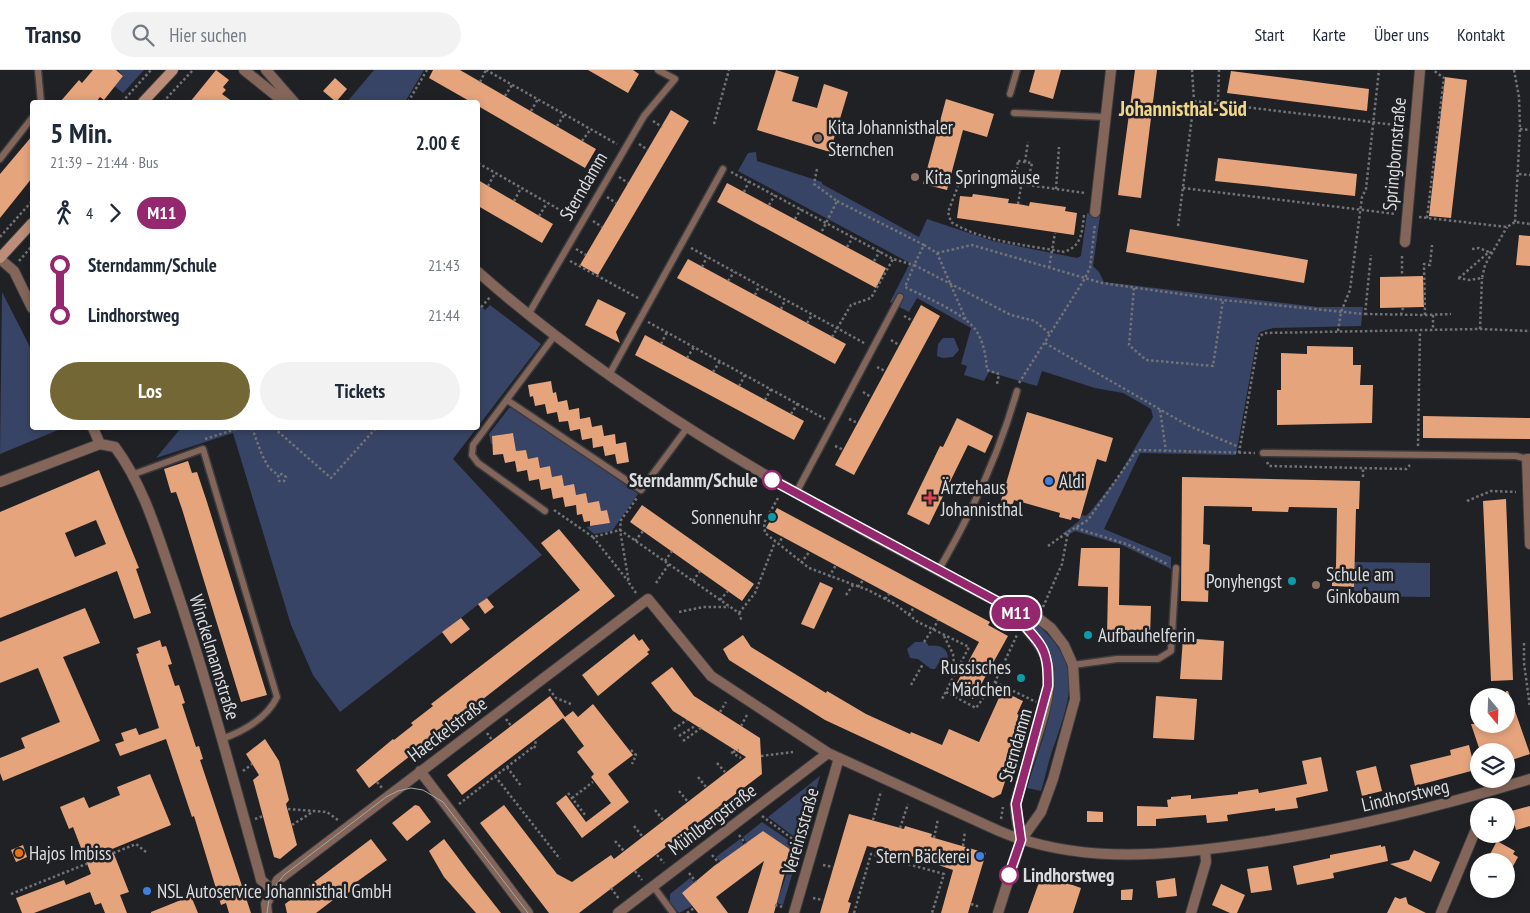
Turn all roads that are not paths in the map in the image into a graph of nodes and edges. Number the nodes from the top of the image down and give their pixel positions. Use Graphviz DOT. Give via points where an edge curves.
graph roads {
  1 [pos="38,70"];
  2 [pos="173,70"];
  3 [pos="244,70"];
  4 [pos="266,70"];
  5 [pos="658,70"];
  6 [pos="1017,70"];
  7 [pos="1110,70"];
  8 [pos="1420,70"];
  9 [pos="1010,94"];
  10 [pos="40,100"];
  11 [pos="145,100"];
  12 [pos="282,100"];
  13 [pos="292,100"];
  14 [pos="1014,113"];
  15 [pos="1105,117"];
  16 [pos="30,120"];
  17 [pos="0,158"];
  18 [pos="723,169"];
  19 [pos="1095,212"];
  20 [pos="30,225"];
  21 [pos="1404,242"];
  22 [pos="0,258"];
  23 [pos="480,274"];
  24 [pos="900,297"];
  25 [pos="30,304"];
  26 [pos="528,315"];
  27 [pos="555,335"];
  28 [pos="609,375"];
  29 [pos="1017,391"];
  30 [pos="507,400"];
  31 [pos="687,428"];
  32 [pos="94,430"];
  33 [pos="100,444"];
  34 [pos="1263,453"];
  35 [pos="1529,459"];
  36 [pos="134,474"];
  37 [pos="0,482"];
  38 [pos="796,493"];
  39 [pos="545,511"];
  40 [pos="1530,544"];
  41 [pos="1176,568"];
  42 [pos="938,571"];
  43 [pos="648,599"];
  44 [pos="1015,611"];
  45 [pos="1073,665"];
  46 [pos="222,740"];
  47 [pos="828,752"];
  48 [pos="839,758"];
  49 [pos="420,771"];
  50 [pos="1530,779"];
  51 [pos="1021,840"];
  52 [pos="1470,843"];
  53 [pos="1205,850"];
  54 [pos="652,886"];
  55 [pos="272,890"];
  56 [pos="267,913"];
  57 [pos="528,913"];
  58 [pos="618,913"];
  59 [pos="673,913"];
  60 [pos="794,913"];
  61 [pos="998,913"];
  62 [pos="1190,913"];
  63 [pos="1440,913"];
  1 -- 10 [label="lane"];
  2 -- 11 [label="main road"];
  3 -- 12 [label="street"];
  4 -- 13 [label="street"];
  5 -- 26 [label="lane, Sterndamm" via="675,79 644,116"];
  6 -- 9 [label="lane"];
  7 -- 15 [label="street"];
  8 -- 21 [label="street, Springbornstraße"];
  14 -- 15 [label="lane"];
  15 -- 19 [label="street" via="1092,191"];
  16 -- 17 [label="lane"];
  18 -- 28 [label="lane"];
  20 -- 22 [label="main road"];
  22 -- 25 [label="street" via="14,271"];
  23 -- 26 [label="street, Sterndamm"];
  24 -- 38 [label="lane"];
  26 -- 27 [label="street, Sterndamm"];
  27 -- 28 [label="street, Sterndamm"];
  27 -- 30 [label="lane"];
  28 -- 31 [label="street, Sterndamm"];
  29 -- 42 [label="lane" via="1004,437 989,472"];
  30 -- 31 [label="lane" via="641,490"];
  30 -- 39 [label="lane" via="472,445 472,455 478,463"];
  31 -- 38 [label="street, Sterndamm"];
  32 -- 33 [label="street"];
  33 -- 36 [label="street, Winckelmannstraße" via="115,447"];
  33 -- 37 [label="street"];
  34 -- 35 [label="lane" via="1516,456"];
  35 -- 40 [label="street"];
  36 -- 46 [label="street, Winckelmannstraße" via="184,612"];
  36 -- 46 [label="lane" via="203,450 277,697 272,708 251,725"];
  38 -- 42 [label="street, Sterndamm"];
  41 -- 45 [label="lane" via="1171,651 1158,659 1117,659"];
  42 -- 44 [label="street, Sterndamm"];
  43 -- 47 [label="street, Lindhorstweg" via="711,676"];
  43 -- 49 [label="street, Haeckelstraße"];
  44 -- 45 [label="street, Sterndamm" via="1029,611 1051,628"];
  44 -- 51 [label="street, Sterndamm" via="1021,625 1041,645 1048,666 1044,707 1016,804"];
  45 -- 51 [label="street, Sterndamm" via="1075,699 1053,780 1041,812"];
  46 -- 55 [label="street, Winckelmannstraße" via="258,872"];
  47 -- 48 [label="street, Lindhorstweg"];
  47 -- 54 [label="street, Mühlbergstraße"];
  48 -- 51 [label="street, Lindhorstweg"];
  48 -- 60 [label="street, Vereinsstraße"];
  49 -- 55 [label="street, Haeckelstraße" via="278,880"];
  49 -- 57 [label="street"];
  50 -- 53 [label="street, Lindhorstweg" via="1482,800 1312,834"];
  51 -- 53 [label="street, Lindhorstweg" via="1071,851 1125,855"];
  51 -- 61 [label="street, Sterndamm"];
  52 -- 63 [label="street"];
  53 -- 62 [label="street" via="1206,862"];
  54 -- 58 [label="street, Mühlbergstraße"];
  54 -- 59 [label="lane"];
  55 -- 56 [label="street" via="266,904"];
}
